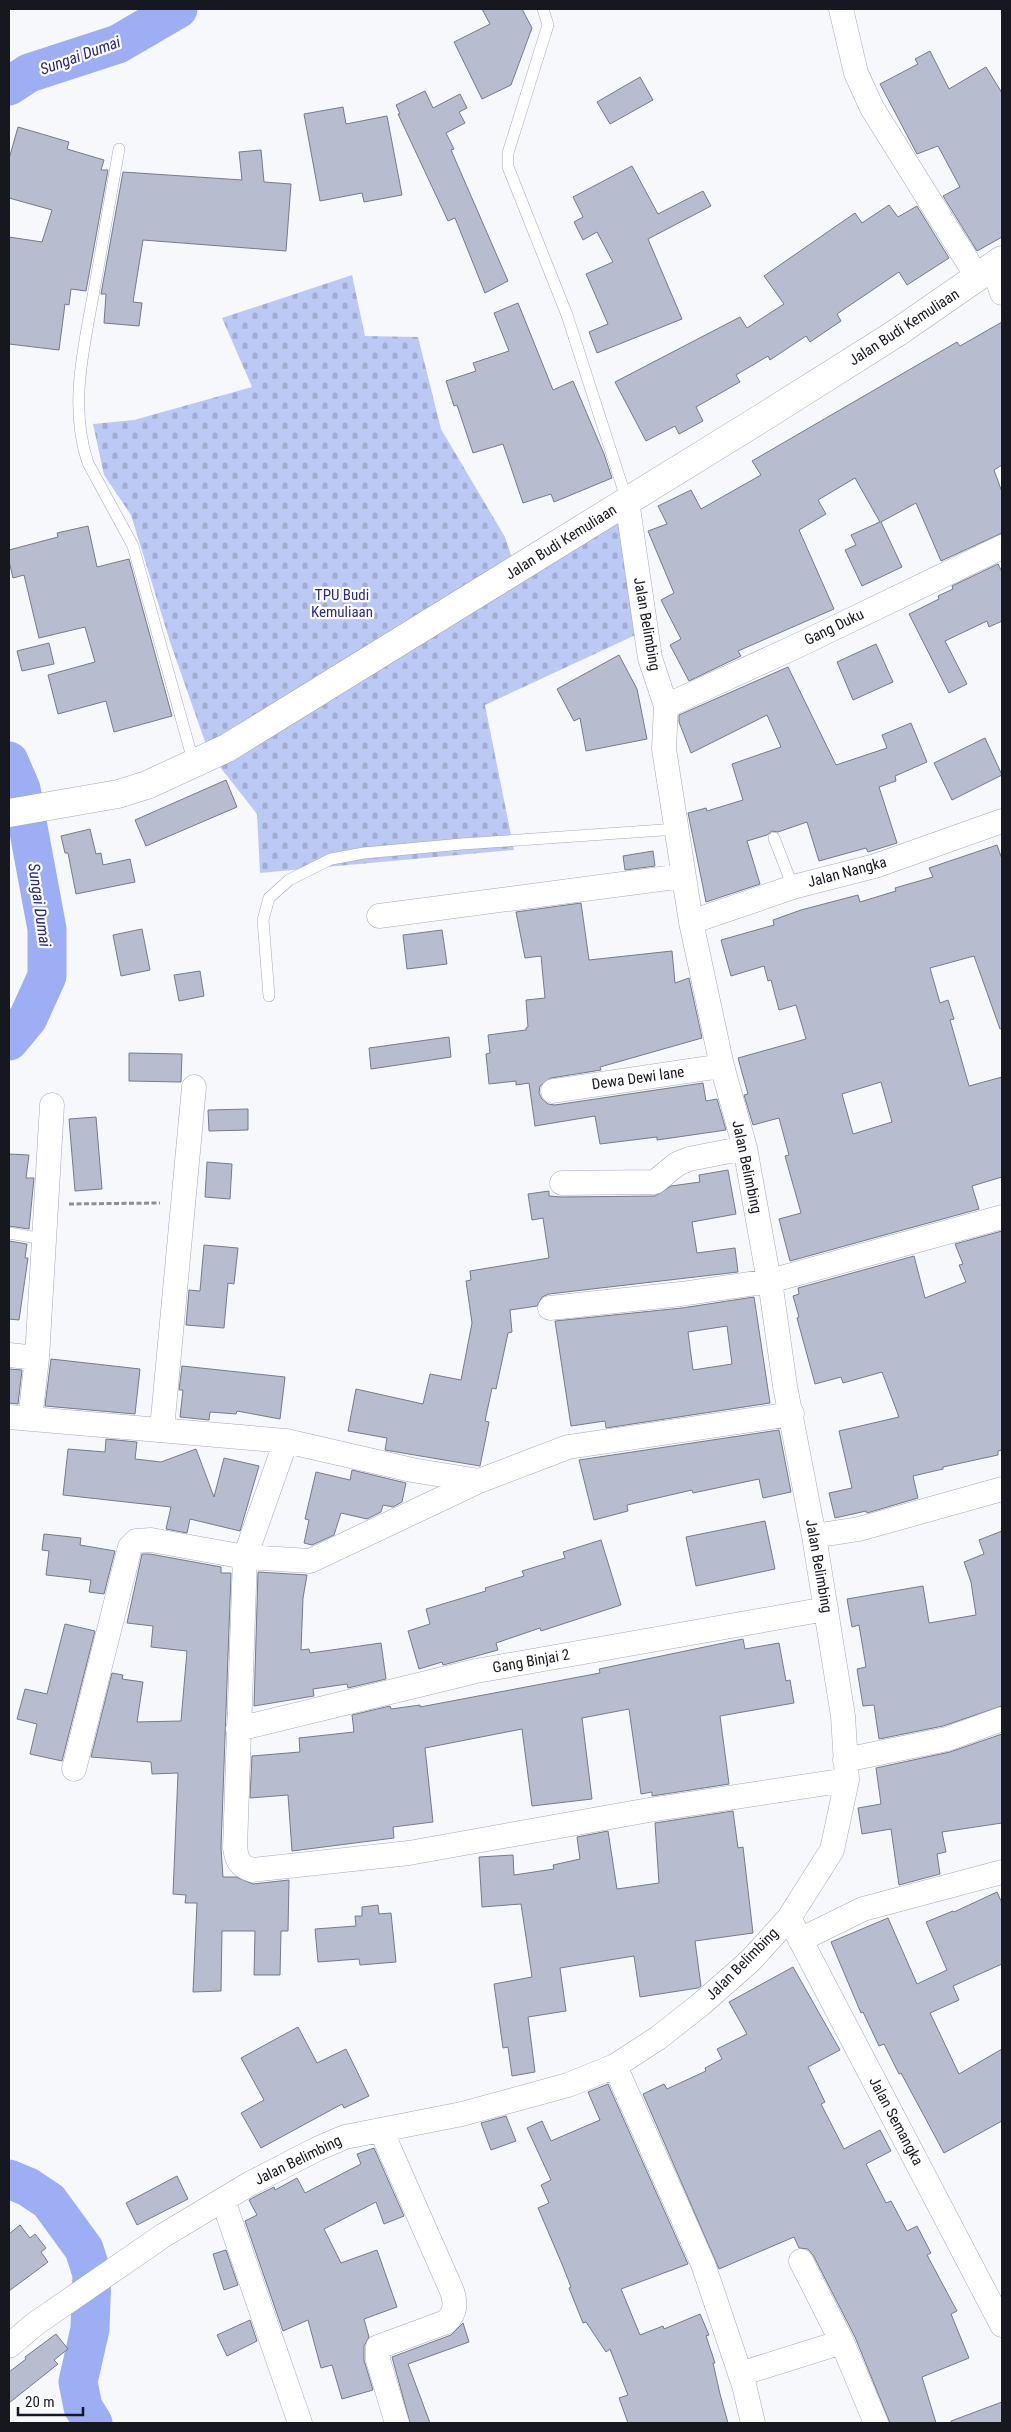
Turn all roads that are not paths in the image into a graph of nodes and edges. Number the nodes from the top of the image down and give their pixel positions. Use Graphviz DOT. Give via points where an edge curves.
graph roads {
  1 [pos="543,9"];
  2 [pos="841,9"];
  3 [pos="119,149"];
  4 [pos="991,269"];
  5 [pos="1002,293"];
  6 [pos="627,501"];
  7 [pos="1002,547"];
  8 [pos="666,706"];
  9 [pos="194,764"];
  10 [pos="9,813"];
  11 [pos="1002,821"];
  12 [pos="677,830"];
  13 [pos="774,838"];
  14 [pos="683,876"];
  15 [pos="793,886"];
  16 [pos="379,916"];
  17 [pos="691,922"];
  18 [pos="269,996"];
  19 [pos="722,1066"];
  20 [pos="194,1087"];
  21 [pos="553,1090"];
  22 [pos="52,1105"];
  23 [pos="745,1148"];
  24 [pos="562,1183"];
  25 [pos="1002,1217"];
  26 [pos="9,1233"];
  27 [pos="43,1239"];
  28 [pos="770,1281"];
  29 [pos="550,1308"];
  30 [pos="9,1355"];
  31 [pos="37,1358"];
  32 [pos="792,1414"];
  33 [pos="20,1418"];
  34 [pos="162,1429"];
  35 [pos="286,1441"];
  36 [pos="479,1481"];
  37 [pos="1002,1489"];
  38 [pos="814,1536"];
  39 [pos="245,1557"];
  40 [pos="826,1609"];
  41 [pos="1002,1719"];
  42 [pos="238,1728"];
  43 [pos="74,1769"];
  44 [pos="846,1770"];
  45 [pos="1002,1872"];
  46 [pos="789,1918"];
  47 [pos="800,1940"];
  48 [pos="614,2066"];
  49 [pos="381,2130"];
  50 [pos="223,2200"];
  51 [pos="801,2260"];
  52 [pos="1002,2325"];
  53 [pos="842,2342"];
  54 [pos="9,2346"];
  55 [pos="740,2374"];
  56 [pos="300,2423"];
  57 [pos="397,2423"];
  58 [pos="752,2423"];
  59 [pos="876,2423"];
  1 -- 6 [label="lane" via="548,25 508,153 508,167 567,315"];
  2 -- 4 [label="street" via="856,73 872,108"];
  3 -- 9 [label="lane" via="80,372 79,417 88,463 133,546"];
  4 -- 5 [label="street"];
  4 -- 6 [label="street, Jalan Budi Kemuliaan" via="879,344"];
  6 -- 8 [label="street, Jalan Belimbing" via="650,658"];
  6 -- 9 [label="street, Jalan Budi Kemuliaan" via="259,729"];
  7 -- 8 [label="street, Gang Duku"];
  8 -- 12 [label="street, Jalan Belimbing" via="664,749"];
  9 -- 10 [label="street, Jalan Budi Kemuliaan" via="147,785 106,796"];
  11 -- 15 [label="street, Jalan Nangka" via="875,866"];
  12 -- 14 [label="street, Jalan Belimbing"];
  12 -- 18 [label="lane" via="462,844 331,859 289,880 269,898 263,920"];
  13 -- 15 [label="lane"];
  14 -- 16 [label="street"];
  14 -- 17 [label="street, Jalan Belimbing"];
  15 -- 17 [label="street, Jalan Nangka"];
  17 -- 19 [label="street, Jalan Belimbing"];
  19 -- 21 [label="street, Dewa Dewi lane"];
  19 -- 23 [label="street, Jalan Belimbing"];
  20 -- 34 [label="street"];
  22 -- 27 [label="street"];
  23 -- 24 [label="street" via="689,1158 655,1182"];
  23 -- 28 [label="street, Jalan Belimbing"];
  25 -- 28 [label="street"];
  26 -- 27 [label="lane"];
  27 -- 31 [label="street"];
  28 -- 29 [label="street"];
  28 -- 32 [label="street, Jalan Belimbing" via="784,1386"];
  30 -- 31 [label="street"];
  31 -- 33 [label="street"];
  32 -- 36 [label="street" via="579,1445"];
  32 -- 38 [label="street, Jalan Belimbing"];
  33 -- 34 [label="street"];
  34 -- 35 [label="street"];
  35 -- 36 [label="street" via="412,1470"];
  35 -- 39 [label="street"];
  36 -- 39 [label="street" via="316,1560"];
  37 -- 38 [label="street" via="860,1529"];
  38 -- 40 [label="street, Jalan Belimbing"];
  39 -- 42 [label="street"];
  39 -- 43 [label="street" via="136,1540 132,1545"];
  40 -- 42 [label="street, Gang Binjai 2" via="476,1671"];
  40 -- 44 [label="street, Jalan Belimbing" via="843,1716"];
  41 -- 44 [label="street"];
  42 -- 44 [label="street" via="235,1848 237,1860 243,1868 252,1870 409,1852 649,1810"];
  44 -- 46 [label="street, Jalan Belimbing" via="832,1850"];
  45 -- 47 [label="street" via="863,1909"];
  46 -- 47 [label="street, Jalan Semangka"];
  46 -- 48 [label="street, Jalan Belimbing" via="750,1961 700,2005 658,2038"];
  47 -- 52 [label="street, Jalan Semangka"];
  48 -- 49 [label="street, Jalan Belimbing" via="568,2085 462,2114"];
  48 -- 55 [label="street" via="703,2264"];
  49 -- 50 [label="street, Jalan Belimbing" via="345,2137 250,2183"];
  49 -- 57 [label="street" via="456,2304 453,2315 446,2322 378,2347 378,2360"];
  50 -- 54 [label="street, Jalan Belimbing" via="164,2235 35,2324"];
  50 -- 56 [label="street"];
  51 -- 53 [label="street"];
  53 -- 55 [label="street"];
  53 -- 59 [label="street"];
  55 -- 58 [label="street"];
}
